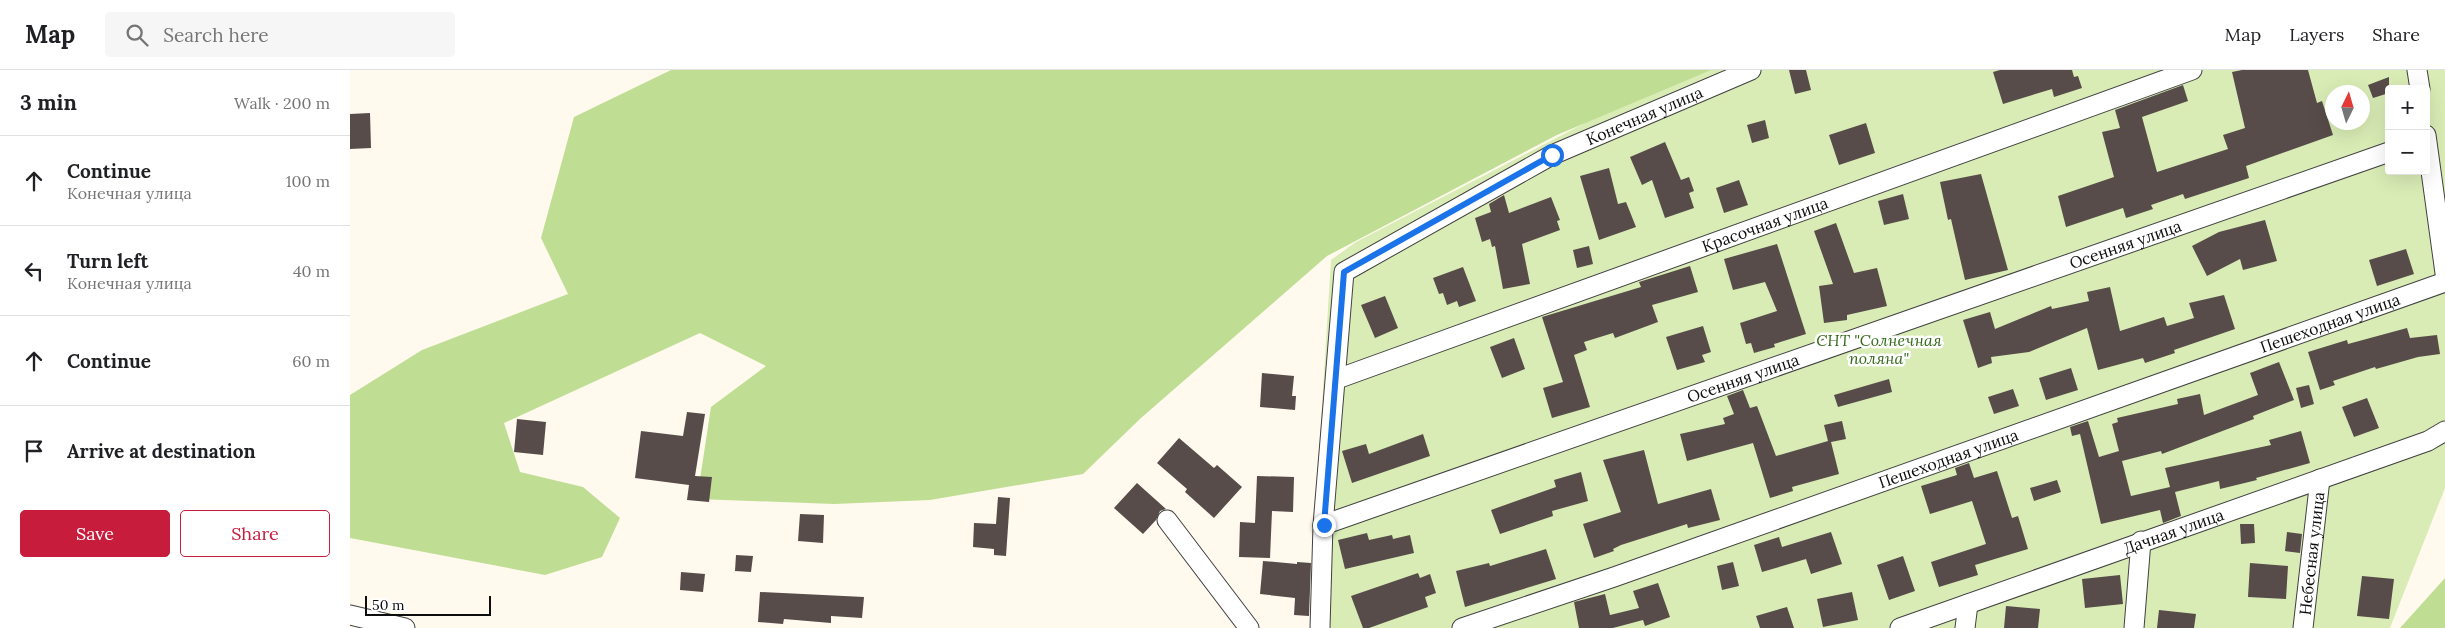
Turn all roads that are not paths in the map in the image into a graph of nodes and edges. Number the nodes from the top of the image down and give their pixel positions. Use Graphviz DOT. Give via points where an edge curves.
graph roads {
  1 [pos="1751,70"];
  2 [pos="2192,70"];
  3 [pos="2417,70"];
  4 [pos="2419,85"];
  5 [pos="2385,153"];
  6 [pos="2430,170"];
  7 [pos="2441,281"];
  8 [pos="1337,379"];
  9 [pos="2445,431"];
  10 [pos="2320,479"];
  11 [pos="1167,520"];
  12 [pos="1324,525"];
  13 [pos="2141,541"];
  14 [pos="1968,604"];
  15 [pos="350,615"];
  16 [pos="405,628"];
  17 [pos="1250,628"];
  18 [pos="1320,628"];
  19 [pos="1462,628"];
  20 [pos="1900,628"];
  21 [pos="1965,628"];
  22 [pos="2134,628"];
  23 [pos="2303,628"];
  1 -- 8 [label="street, Конечная улица" via="1552,155 1344,272"];
  2 -- 8 [label="street, Красочная улица"];
  3 -- 4 [label="street"];
  5 -- 12 [label="street, Осенняя улица"];
  6 -- 7 [label="street"];
  7 -- 19 [label="street, Пешеходная улица" via="1624,574"];
  8 -- 12 [label="street"];
  9 -- 10 [label="street, Дачная улица" via="2428,441"];
  10 -- 13 [label="street, Дачная улица"];
  10 -- 23 [label="street, Небесная улица"];
  11 -- 17 [label="street"];
  12 -- 18 [label="street"];
  13 -- 14 [label="street, Дачная улица"];
  13 -- 22 [label="street"];
  14 -- 20 [label="street, Дачная улица"];
  14 -- 21 [label="street"];
  15 -- 16 [label="street"];
}
